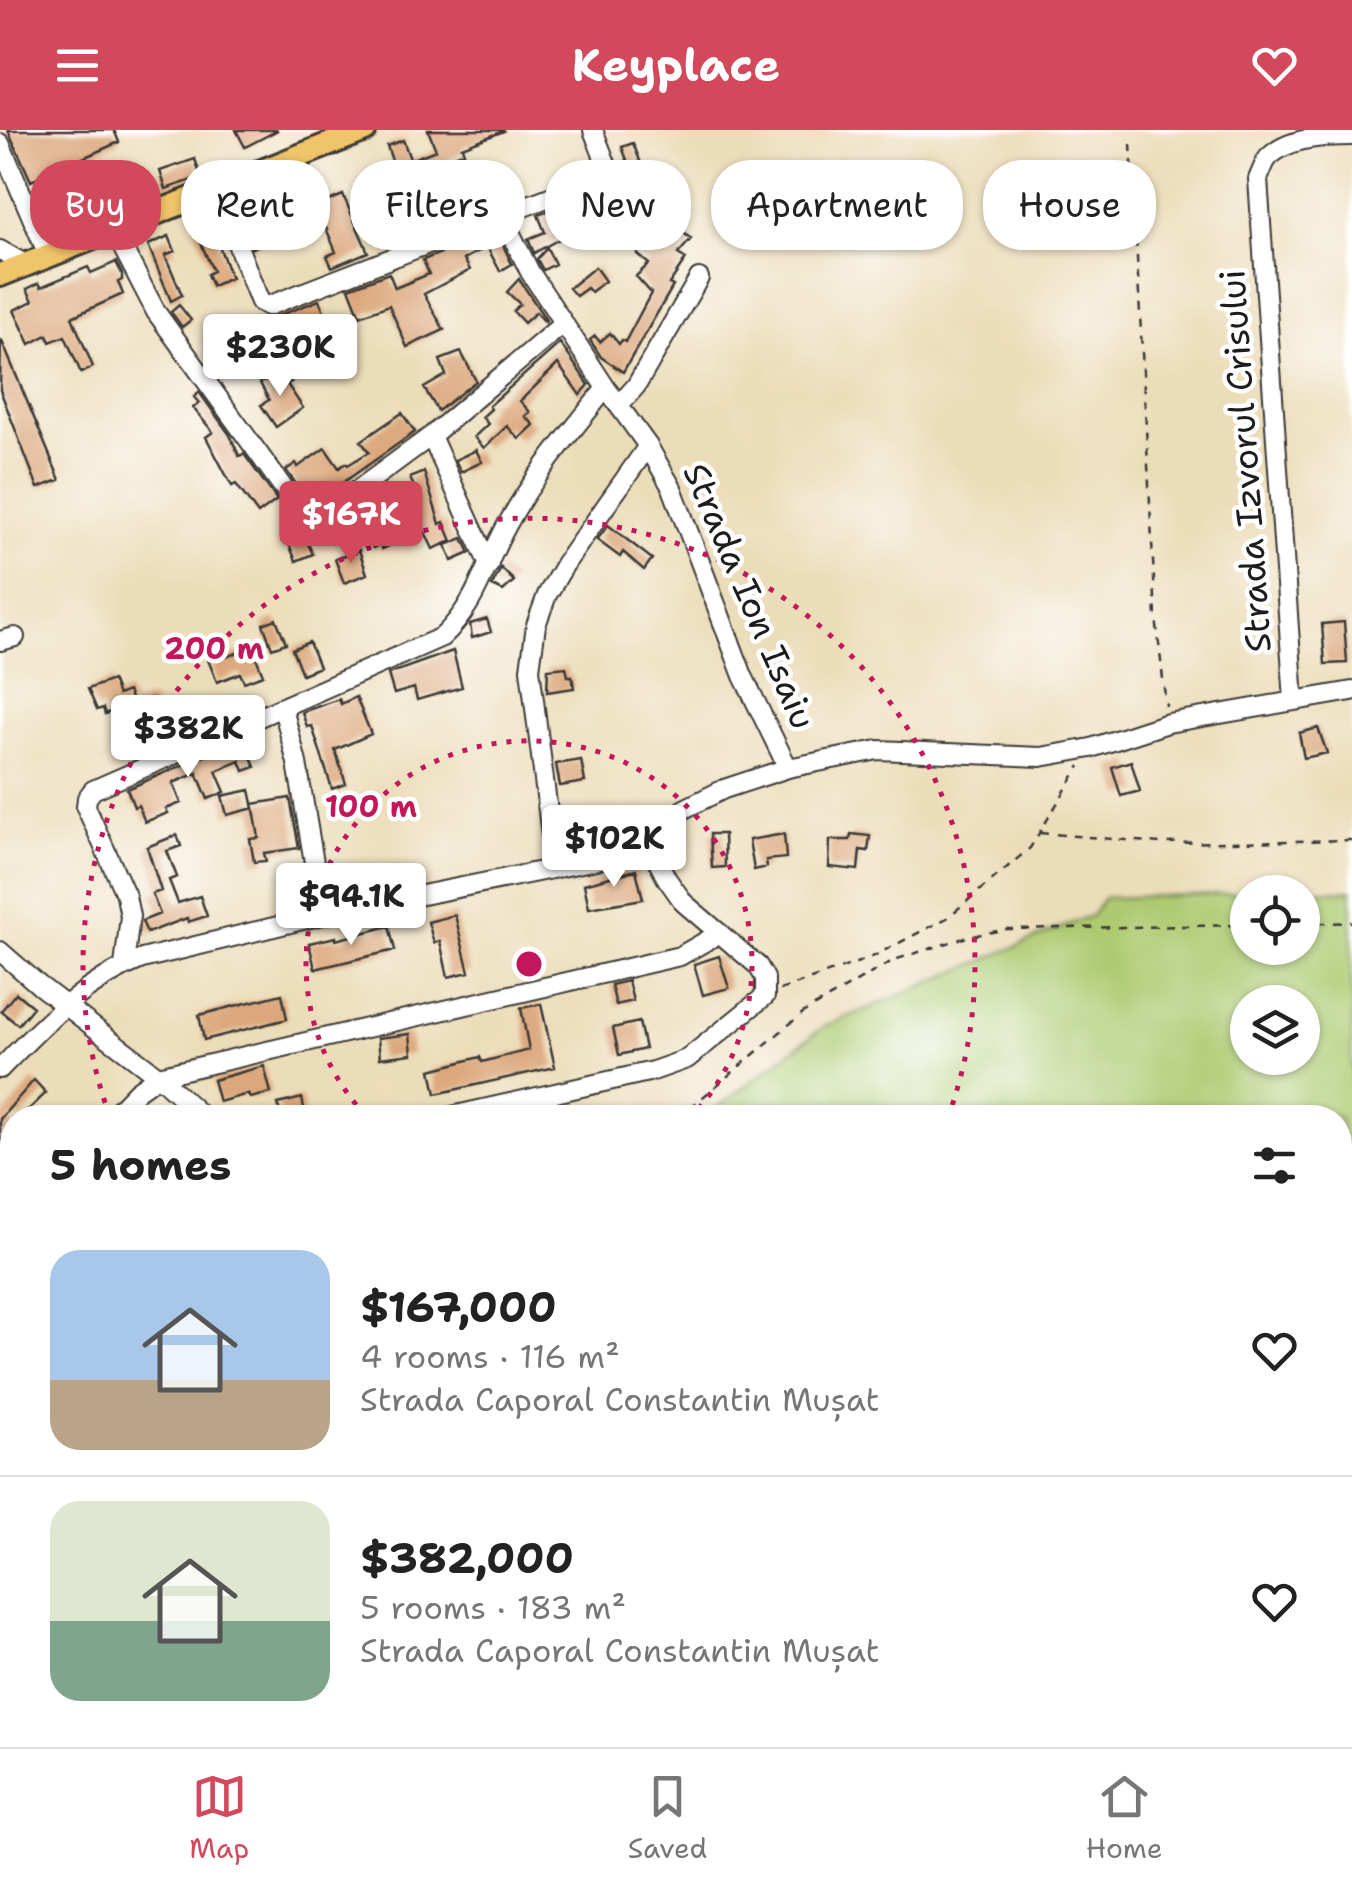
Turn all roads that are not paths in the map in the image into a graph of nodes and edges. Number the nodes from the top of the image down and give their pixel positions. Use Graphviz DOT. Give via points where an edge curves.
graph roads {
  1 [pos="365,130"];
  2 [pos="593,130"];
  3 [pos="1352,136"];
  4 [pos="0,142"];
  5 [pos="287,160"];
  6 [pos="525,207"];
  7 [pos="0,250"];
  8 [pos="60,250"];
  9 [pos="124,250"];
  10 [pos="240,250"];
  11 [pos="411,250"];
  12 [pos="519,250"];
  13 [pos="48,255"];
  14 [pos="26,264"];
  15 [pos="0,274"];
  16 [pos="699,278"];
  17 [pos="564,323"];
  18 [pos="606,388"];
  19 [pos="619,405"];
  20 [pos="432,436"];
  21 [pos="648,446"];
  22 [pos="489,564"];
  23 [pos="1352,690"];
  24 [pos="1294,701"];
  25 [pos="284,708"];
  26 [pos="788,768"];
  27 [pos="651,848"];
  28 [pos="555,866"];
  29 [pos="323,915"];
  30 [pos="720,934"];
  31 [pos="0,951"];
  32 [pos="124,966"];
  33 [pos="66,1002"];
  34 [pos="0,1069"];
  35 [pos="158,1076"];
  36 [pos="123,1105"];
  37 [pos="190,1105"];
  38 [pos="500,1105"];
  1 -- 5 [label="main road"];
  2 -- 6 [label="street" via="606,166 601,177"];
  3 -- 24 [label="street, Strada Izvorul Crisului" via="1292,143 1268,158 1258,180"];
  4 -- 13 [label="street"];
  7 -- 14 [label="street"];
  8 -- 13 [label="main road"];
  9 -- 20 [label="street" via="156,312 306,519 320,519"];
  10 -- 11 [label="street" via="263,305"];
  12 -- 17 [label="street, Strada Ion Isaiu"];
  13 -- 14 [label="main road"];
  14 -- 15 [label="main road"];
  16 -- 19 [label="street"];
  17 -- 18 [label="street, Strada Ion Isaiu"];
  17 -- 20 [label="street"];
  18 -- 19 [label="street, Strada Ion Isaiu"];
  18 -- 22 [label="street" via="534,480"];
  19 -- 21 [label="street, Strada Ion Isaiu"];
  20 -- 22 [label="street"];
  21 -- 26 [label="street, Strada Ion Isaiu" via="672,488 743,676"];
  21 -- 28 [label="street, Strada Ion Isaiu" via="565,564 536,626 530,669"];
  22 -- 25 [label="street" via="463,617 442,637"];
  23 -- 24 [label="street, Strada Ion Isaiu"];
  24 -- 26 [label="street, Strada Ion Isaiu" via="1041,757 878,750"];
  25 -- 29 [label="street"];
  25 -- 32 [label="street" via="87,798 126,896"];
  26 -- 27 [label="street" via="684,809"];
  27 -- 28 [label="street"];
  27 -- 30 [label="street" via="684,902"];
  28 -- 29 [label="street"];
  29 -- 32 [label="street"];
  30 -- 35 [label="street" via="680,956"];
  30 -- 38 [label="street" via="758,966 765,996 686,1060"];
  31 -- 33 [label="street"];
  32 -- 33 [label="street"];
  33 -- 34 [label="street"];
  33 -- 35 [label="street"];
  35 -- 36 [label="street"];
  35 -- 37 [label="street"];
}
